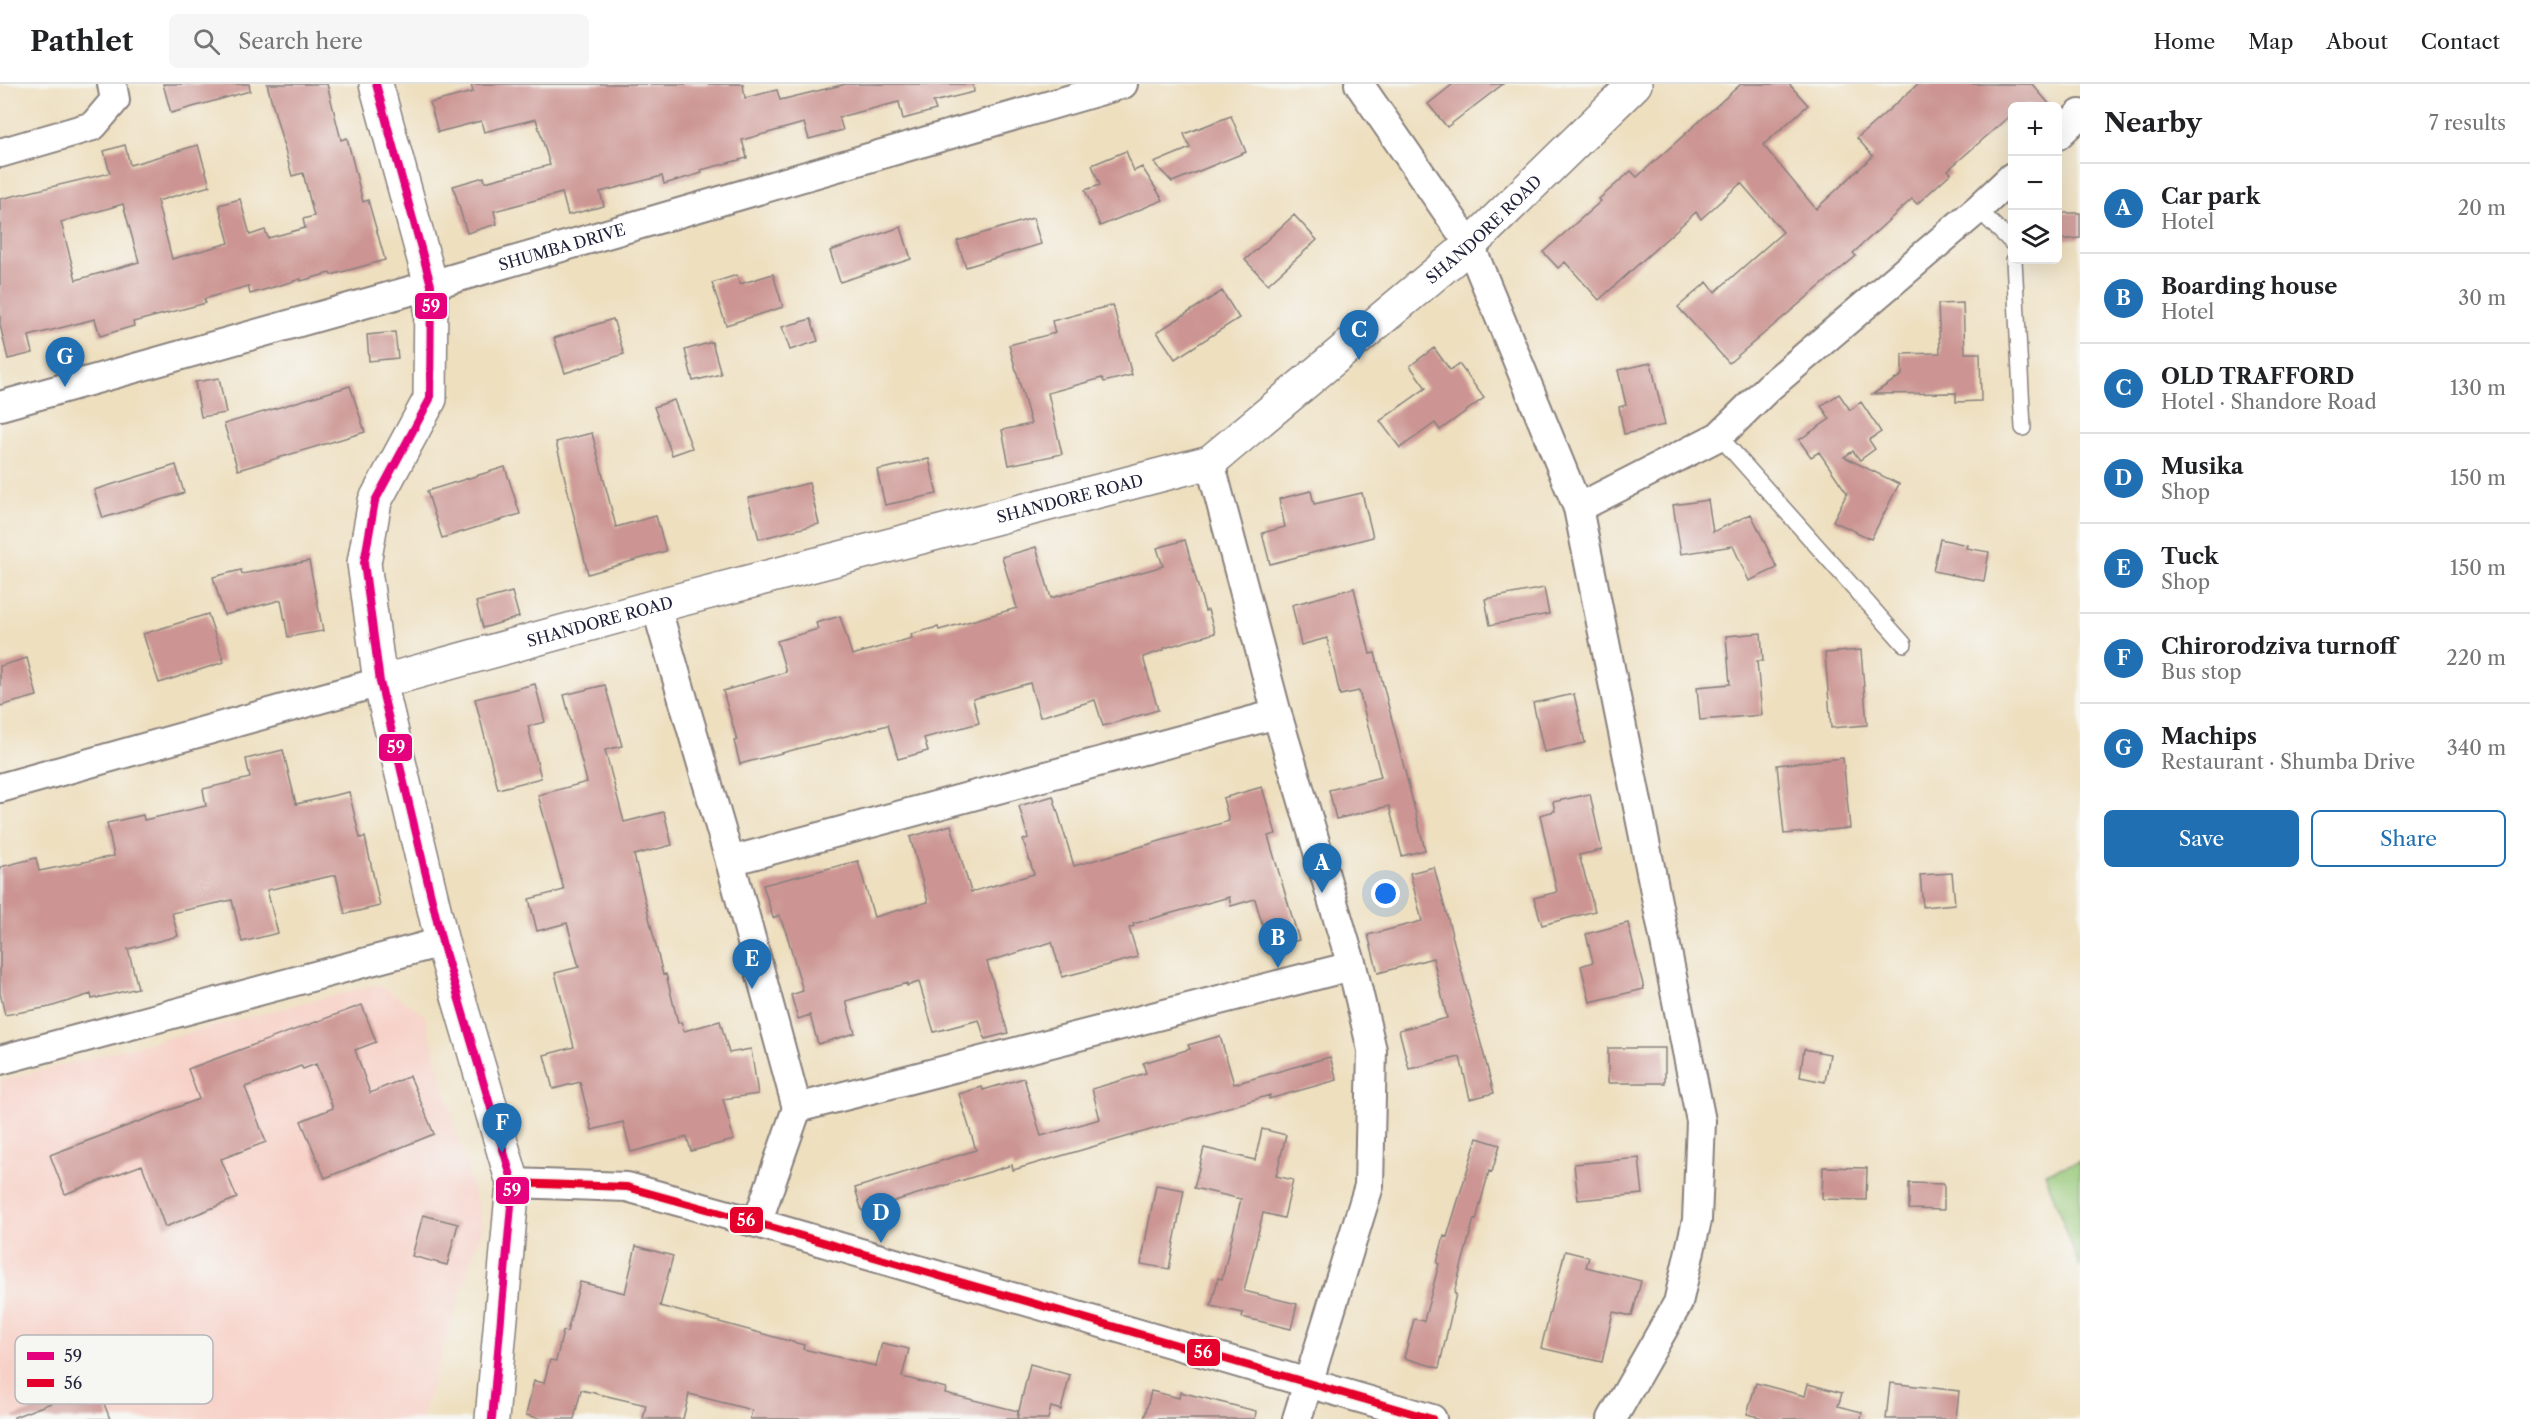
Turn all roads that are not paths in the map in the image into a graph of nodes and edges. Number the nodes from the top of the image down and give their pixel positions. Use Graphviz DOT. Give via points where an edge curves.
graph roads {
  1 [pos="112,84"];
  2 [pos="376,84"];
  3 [pos="1123,84"];
  4 [pos="1359,84"];
  5 [pos="1635,84"];
  6 [pos="2080,114"];
  7 [pos="2062,131"];
  8 [pos="0,153"];
  9 [pos="2008,182"];
  10 [pos="1978,209"];
  11 [pos="2008,238"];
  12 [pos="1470,245"];
  13 [pos="2014,264"];
  14 [pos="431,285"];
  15 [pos="0,406"];
  16 [pos="2023,428"];
  17 [pos="1719,436"];
  18 [pos="1210,462"];
  19 [pos="1578,508"];
  20 [pos="656,606"];
  21 [pos="1904,644"];
  22 [pos="380,682"];
  23 [pos="1277,714"];
  24 [pos="0,788"];
  25 [pos="730,861"];
  26 [pos="442,942"];
  27 [pos="1352,966"];
  28 [pos="0,1060"];
  29 [pos="797,1108"];
  30 [pos="513,1183"];
  31 [pos="757,1222"];
  32 [pos="1310,1383"];
  33 [pos="492,1419"];
  34 [pos="1298,1419"];
  35 [pos="1432,1419"];
  36 [pos="1612,1419"];
  1 -- 8 [label="street" via="116,99 93,126"];
  2 -- 14 [label="street"];
  3 -- 14 [label="street, SHUMBA DRIVE"];
  4 -- 12 [label="street"];
  5 -- 12 [label="street, SHANDORE ROAD"];
  6 -- 7 [label="street"];
  9 -- 10 [label="street"];
  10 -- 11 [label="lane"];
  10 -- 17 [label="street" via="1769,387"];
  12 -- 18 [label="street, SHANDORE ROAD"];
  12 -- 19 [label="street"];
  13 -- 16 [label="lane"];
  14 -- 15 [label="street, SHUMBA DRIVE"];
  14 -- 22 [label="street" via="430,399 375,501 364,563"];
  17 -- 19 [label="street"];
  17 -- 21 [label="lane"];
  18 -- 20 [label="street, SHANDORE ROAD"];
  18 -- 23 [label="street"];
  19 -- 36 [label="street" via="1701,1121 1697,1220 1678,1303"];
  20 -- 22 [label="street, SHANDORE ROAD"];
  20 -- 25 [label="street"];
  22 -- 24 [label="street"];
  22 -- 26 [label="street"];
  23 -- 25 [label="street"];
  23 -- 27 [label="street"];
  25 -- 29 [label="street"];
  26 -- 28 [label="street"];
  26 -- 30 [label="street"];
  27 -- 29 [label="street"];
  27 -- 32 [label="street" via="1372,1050 1369,1186"];
  29 -- 31 [label="street"];
  30 -- 31 [label="street" via="627,1187"];
  30 -- 33 [label="street"];
  31 -- 32 [label="street"];
  32 -- 34 [label="street"];
  32 -- 35 [label="street"];
}
